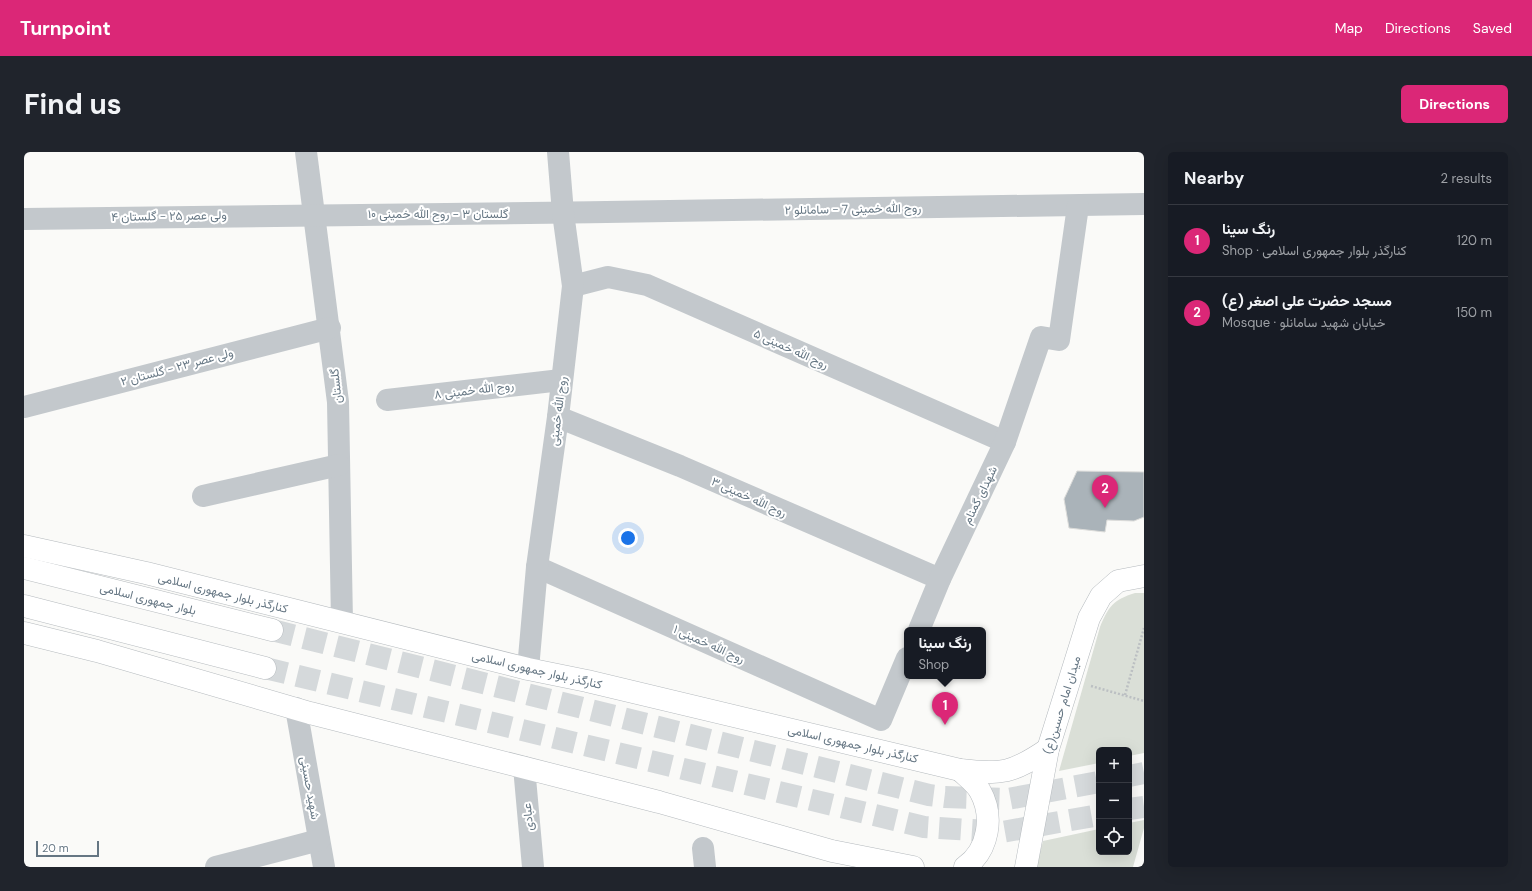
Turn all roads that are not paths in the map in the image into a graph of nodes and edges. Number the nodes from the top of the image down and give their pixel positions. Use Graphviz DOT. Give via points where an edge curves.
graph roads {
  1 [pos="306,152"];
  2 [pos="558,152"];
  3 [pos="1144,204"];
  4 [pos="1078,206"];
  5 [pos="563,213"];
  6 [pos="314,214"];
  7 [pos="24,219"];
  8 [pos="573,286"];
  9 [pos="330,328"];
  10 [pos="561,380"];
  11 [pos="387,400"];
  12 [pos="24,407"];
  13 [pos="558,417"];
  14 [pos="1005,442"];
  15 [pos="340,465"];
  16 [pos="203,496"];
  17 [pos="24,546"];
  18 [pos="537,567"];
  19 [pos="24,568"];
  20 [pos="1142,574"];
  21 [pos="940,579"];
  22 [pos="24,606"];
  23 [pos="342,622"];
  24 [pos="920,627"];
  25 [pos="272,630"];
  26 [pos="24,633"];
  27 [pos="904,665"];
  28 [pos="265,668"];
  29 [pos="528,669"];
  30 [pos="296,708"];
  31 [pos="1048,749"];
  32 [pos="524,767"];
  33 [pos="960,770"];
  34 [pos="319,840"];
  35 [pos="224,866"];
  36 [pos="324,867"];
  37 [pos="533,867"];
  38 [pos="913,867"];
  39 [pos="965,867"];
  40 [pos="1026,867"];
  1 -- 6 [label="street, گلستان"];
  2 -- 5 [label="street, روح الله خمینی"];
  3 -- 4 [label="street, روح الله خمینی 7 - سامانلو ۲"];
  4 -- 5 [label="street, روح الله خمینی 7 - سامانلو ۲"];
  4 -- 14 [label="street, شهدای گمنام" via="1059,340 1041,337"];
  5 -- 6 [label="street, گلستان ۳ - روح الله خمینی ۱۰"];
  5 -- 8 [label="street, روح الله خمینی"];
  6 -- 7 [label="street, ولی عصر ۲۵ - گلستان ۴"];
  6 -- 9 [label="street, گلستان"];
  8 -- 10 [label="street, روح الله خمینی"];
  8 -- 14 [label="street, روح الله خمینی ۵" via="608,277 647,285"];
  9 -- 12 [label="street, ولی عصر ۲۳ - گلستان ۲"];
  9 -- 15 [label="street, گلستان" via="338,402"];
  10 -- 11 [label="street, روح الله خمینی ۸"];
  10 -- 13 [label="street, روح الله خمینی"];
  13 -- 18 [label="street, روح الله خمینی"];
  13 -- 21 [label="street, روح الله خمینی ۳" via="680,466"];
  14 -- 21 [label="street, شهدای گمنام"];
  15 -- 16 [label="street"];
  15 -- 23 [label="street, گلستان"];
  17 -- 23 [label="main road, کنارگذر بلوار جمهوری اسلامی" via="146,573"];
  18 -- 27 [label="street, روح الله خمینی ۱" via="882,720"];
  18 -- 29 [label="street, روح الله خمینی"];
  19 -- 25 [label="main road, بلوار جمهوری اسلامی"];
  20 -- 31 [label="main road, میدان امام حسین(ع)" via="1118,581 1101,596 1088,618"];
  21 -- 24 [label="street, شهدای گمنام"];
  22 -- 28 [label="main road"];
  23 -- 29 [label="main road, کنارگذر بلوار جمهوری اسلامی"];
  26 -- 30 [label="main road" via="97,651"];
  29 -- 33 [label="main road, کنارگذر بلوار جمهوری اسلامی"];
  30 -- 32 [label="main road"];
  30 -- 34 [label="street, شهید حسینی"];
  31 -- 33 [label="main road, کنارگذر بلوار جمهوری اسلامی" via="1017,768 1003,773"];
  31 -- 40 [label="main road, میدان امام حسین(ع)"];
  32 -- 37 [label="street, عبادی"];
  32 -- 38 [label="main road" via="832,851"];
  33 -- 39 [label="main road" via="980,789 987,806 988,831 982,851"];
  34 -- 35 [label="street"];
  34 -- 36 [label="street, شهید حسینی"];
}
